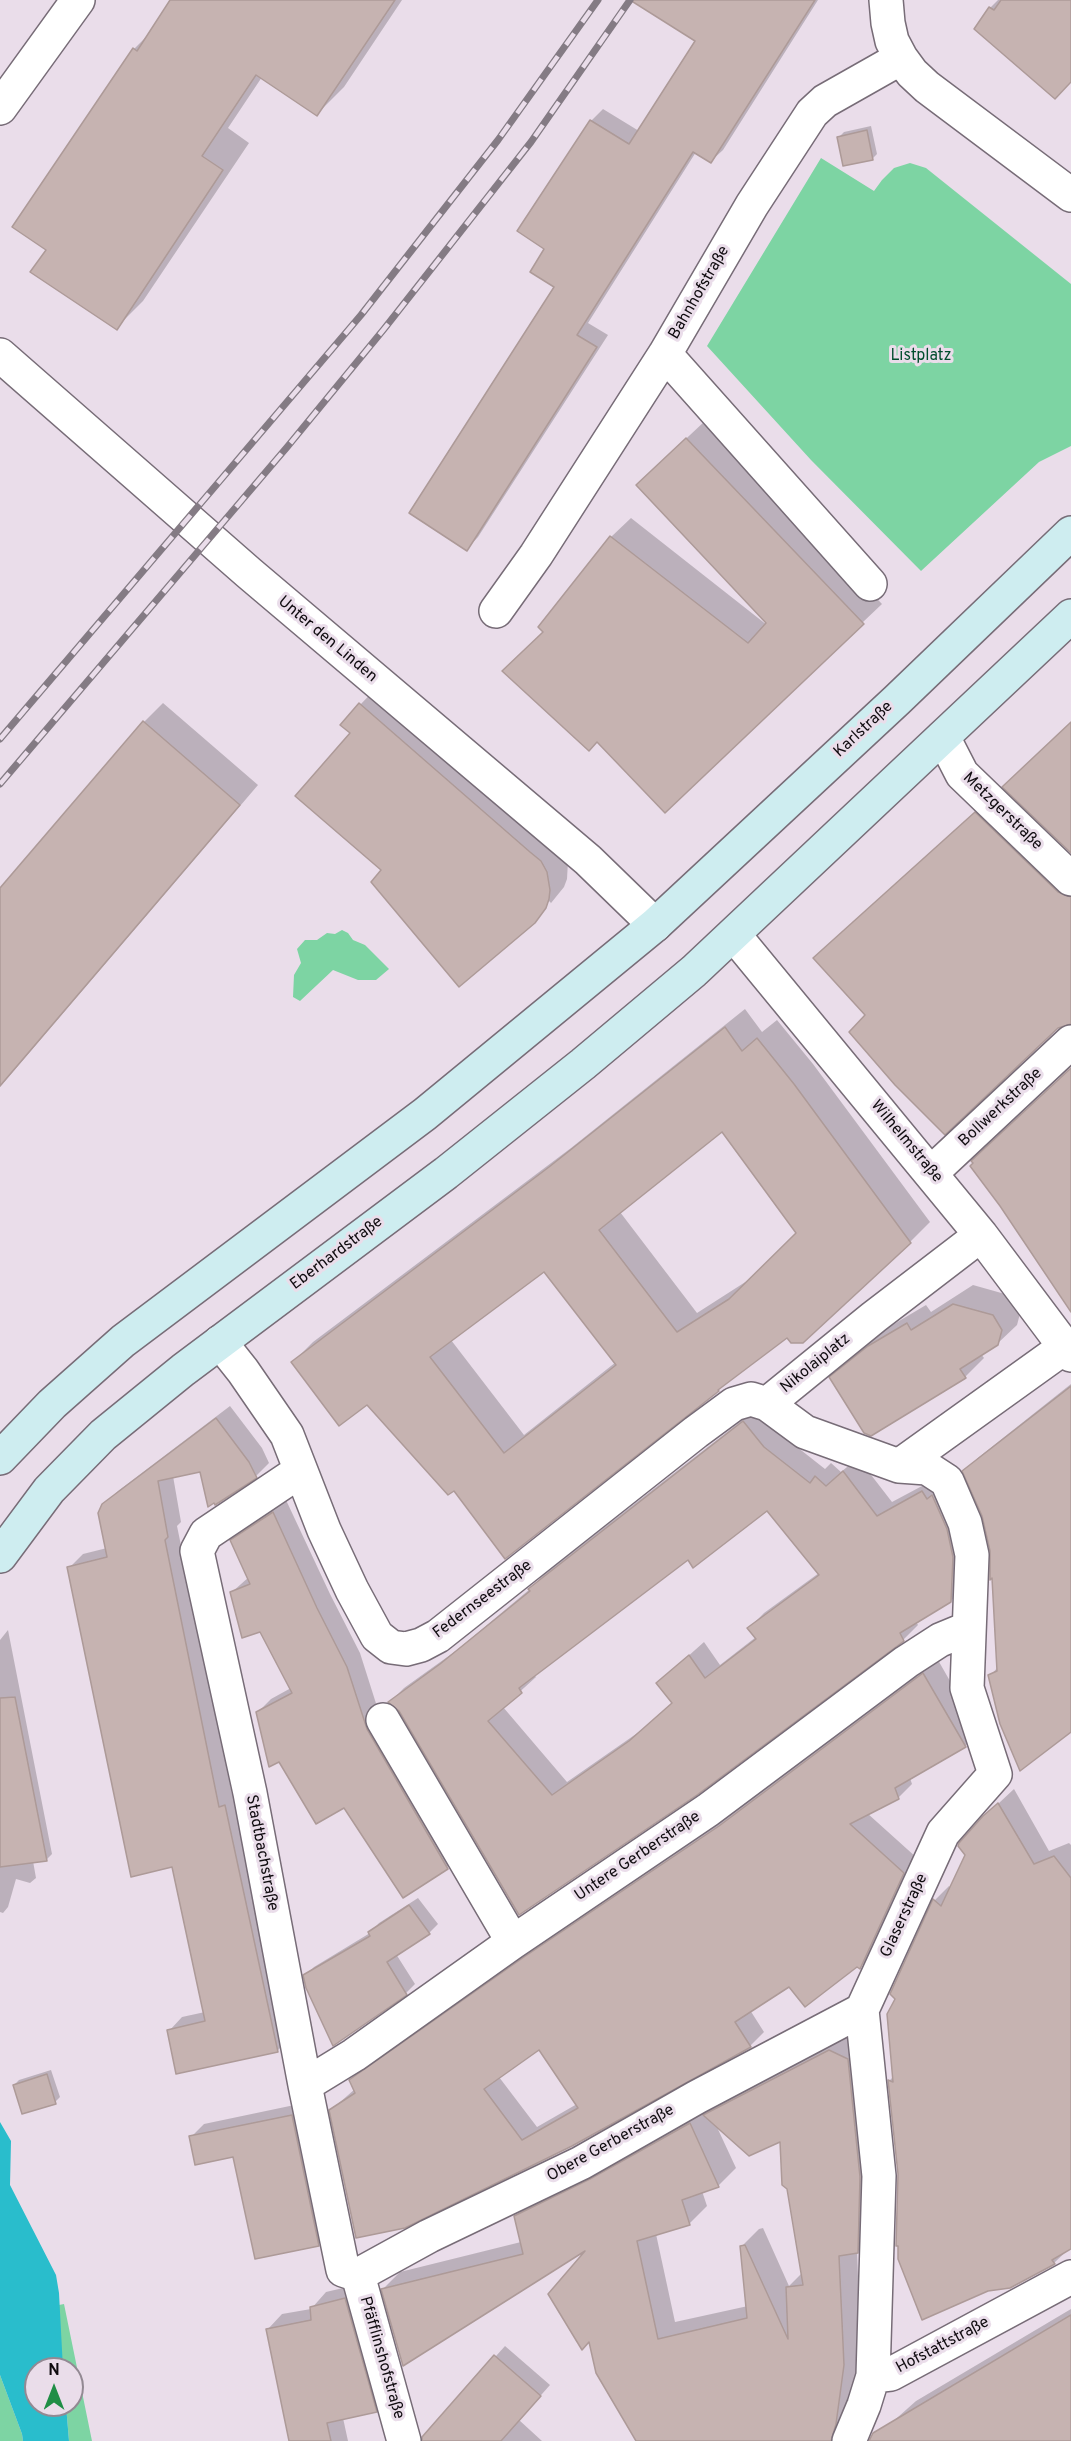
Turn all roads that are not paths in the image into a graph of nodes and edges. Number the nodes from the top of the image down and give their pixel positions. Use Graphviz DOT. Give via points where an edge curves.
graph roads {
  1 [pos="78,0"];
  2 [pos="886,0"];
  3 [pos="901,58"];
  4 [pos="0,108"];
  5 [pos="1071,195"];
  6 [pos="665,354"];
  7 [pos="0,355"];
  8 [pos="1071,533"];
  9 [pos="870,584"];
  10 [pos="496,611"];
  11 [pos="1071,616"];
  12 [pos="944,737"];
  13 [pos="1071,879"];
  14 [pos="655,925"];
  15 [pos="734,935"];
  16 [pos="1071,1042"];
  17 [pos="931,1173"];
  18 [pos="981,1235"];
  19 [pos="220,1342"];
  20 [pos="1068,1351"];
  21 [pos="767,1404"];
  22 [pos="0,1458"];
  23 [pos="899,1466"];
  24 [pos="300,1471"];
  25 [pos="947,1481"];
  26 [pos="0,1556"];
  27 [pos="969,1628"];
  28 [pos="383,1720"];
  29 [pos="513,1941"];
  30 [pos="862,2010"];
  31 [pos="305,2085"];
  32 [pos="358,2275"];
  33 [pos="1071,2277"];
  34 [pos="873,2376"];
  35 [pos="404,2441"];
  36 [pos="849,2441"];
  1 -- 4 [label="street"];
  2 -- 3 [label="street" via="892,41"];
  3 -- 5 [label="street" via="927,87"];
  3 -- 6 [label="street, Bahnhofstraße" via="825,101 812,113 752,205"];
  6 -- 9 [label="street"];
  6 -- 10 [label="street, Bahnhofstraße"];
  7 -- 14 [label="street, Unter den Linden" via="249,573 588,860"];
  8 -- 14 [label="main road, Karlstraße"];
  11 -- 12 [label="main road"];
  12 -- 13 [label="street, Metzgerstraße" via="962,774"];
  12 -- 15 [label="main road"];
  14 -- 22 [label="main road" via="417,1120 123,1341 52,1404"];
  15 -- 17 [label="street, Wilhelmstraße"];
  15 -- 19 [label="main road, Eberhardstraße" via="584,1064"];
  16 -- 17 [label="street, Bollwerkstraße"];
  17 -- 18 [label="street, Wilhelmstraße"];
  18 -- 20 [label="street, Wilhelmstraße"];
  18 -- 21 [label="street, Nikolaiplatz"];
  19 -- 24 [label="street, Federnseestraße" via="287,1435"];
  19 -- 26 [label="main road, Eberhardstraße" via="103,1435 49,1490"];
  20 -- 23 [label="street"];
  21 -- 23 [label="street, Nikolaiplatz" via="805,1432"];
  21 -- 24 [label="street, Federnseestraße" via="751,1399 734,1404 438,1636 406,1648 391,1647 377,1636 341,1567"];
  23 -- 25 [label="street, Nikolaiplatz" via="927,1468"];
  24 -- 31 [label="street, Stadtbachstraße" via="206,1534 197,1551 250,1793"];
  25 -- 27 [label="street, Glaserstraße" via="965,1523 972,1556"];
  27 -- 29 [label="street, Untere Gerberstraße" via="940,1640 906,1662 708,1810"];
  27 -- 30 [label="street, Glaserstraße" via="968,1688 995,1774 943,1833"];
  28 -- 29 [label="street"];
  29 -- 31 [label="street, Untere Gerberstraße" via="354,2055"];
  30 -- 32 [label="street, Obere Gerberstraße" via="581,2163"];
  30 -- 34 [label="street" via="879,2176"];
  31 -- 32 [label="street, Stadtbachstraße" via="343,2270"];
  32 -- 35 [label="street, Pfäfflinshofstraße"];
  33 -- 34 [label="street, Hofstattstraße" via="891,2374"];
  34 -- 36 [label="street"];
}
